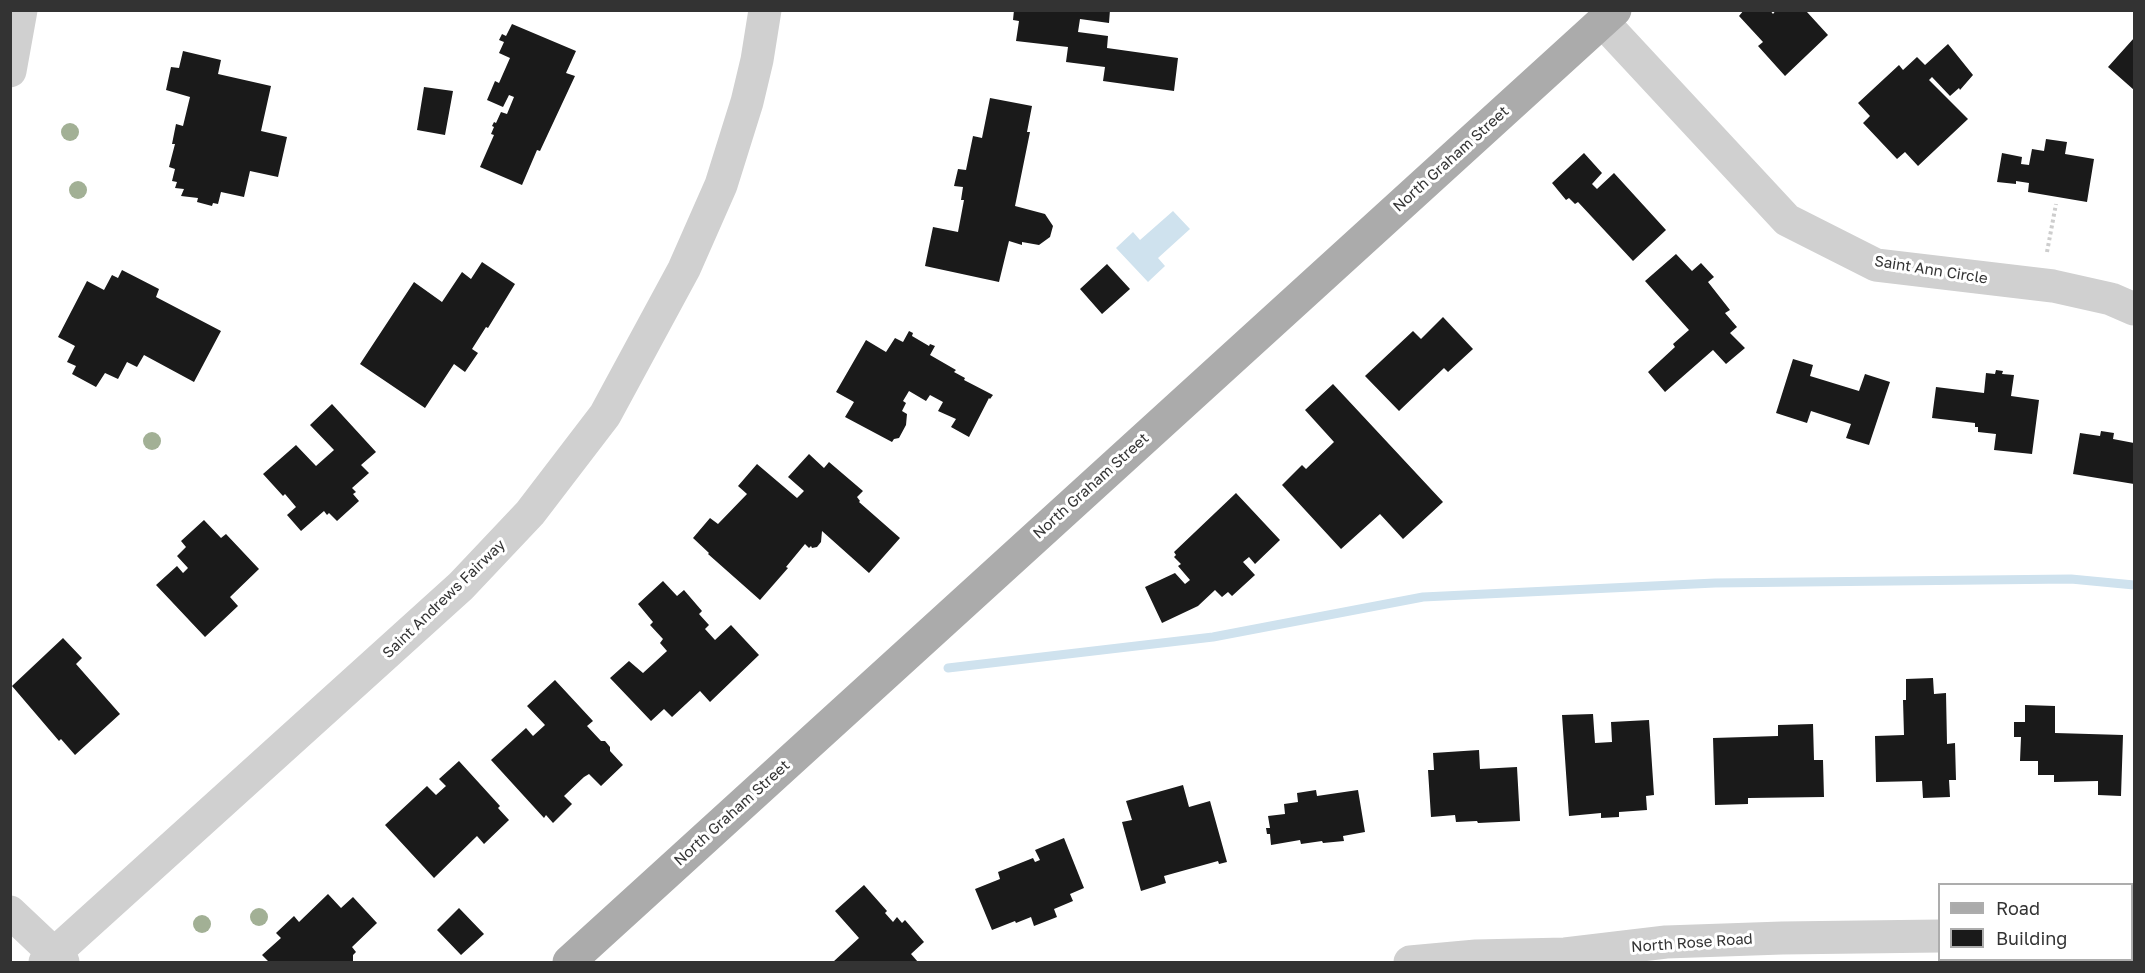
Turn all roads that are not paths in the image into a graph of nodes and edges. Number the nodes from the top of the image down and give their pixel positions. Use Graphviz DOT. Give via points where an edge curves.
graph roads {
  1 [pos="21,10"];
  2 [pos="765,10"];
  3 [pos="1609,16"];
  4 [pos="10,70"];
  5 [pos="2134,309"];
  6 [pos="10,912"];
  7 [pos="1938,936"];
  8 [pos="1780,950"];
  9 [pos="1637,955"];
  10 [pos="54,960"];
  11 [pos="569,963"];
  12 [pos="1410,963"];
  1 -- 4 [label="street"];
  2 -- 10 [label="street, Saint Andrews Fairway" via="747,102 721,185 684,269 605,415 530,513 461,586"];
  3 -- 5 [label="street, Saint Ann Circle" via="1787,220 1876,265 2053,286 2111,299"];
  3 -- 11 [label="main road, North Graham Street"];
  6 -- 10 [label="street"];
  7 -- 8 [label="street, North Rose Road"];
  8 -- 9 [label="street, North Rose Road" via="1666,942"];
  9 -- 12 [label="street, North Rose Road" via="1476,956"];
}
